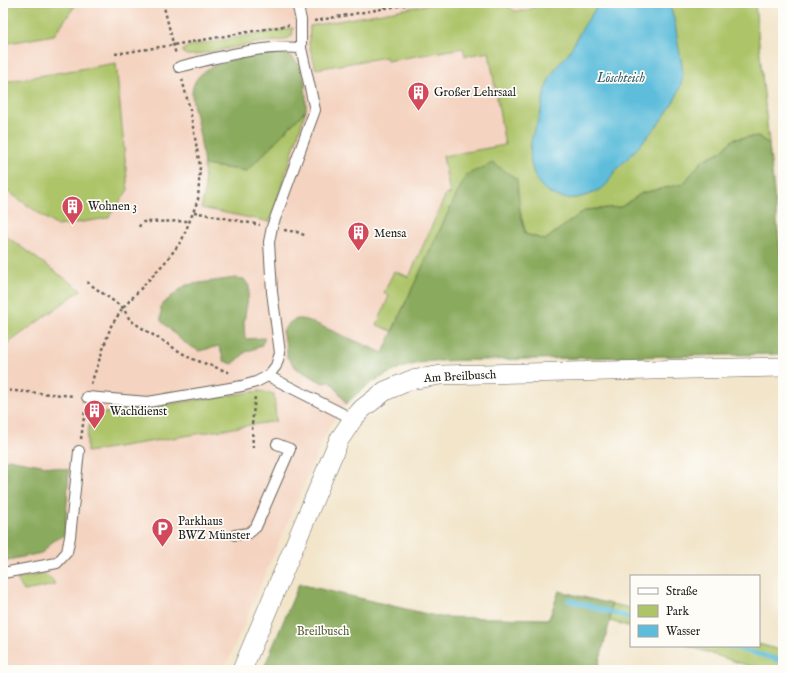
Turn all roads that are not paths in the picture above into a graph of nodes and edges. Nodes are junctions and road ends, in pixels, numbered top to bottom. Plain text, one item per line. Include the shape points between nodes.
1 (297, 3) edge
2 (301, 48) junction
3 (179, 67) road end
4 (783, 368) edge
5 (268, 376) junction
6 (87, 397) road end
7 (353, 418) junction
8 (278, 444) dead end
9 (79, 452) road end
10 (235, 535) dead end
11 (3, 573) edge
12 (242, 670) edge

1 - 2 lane via 301,23
2 - 3 lane via 250,51
2 - 5 lane via 315,110 272,228 272,292 280,353 276,366
4 - 7 street, Am Breilbusch via 441,375 411,380 385,391
5 - 6 lane via 242,386 148,402
5 - 7 lane
7 - 12 street, Am Breilbusch via 339,440
8 - 10 lane via 290,449 256,527 250,533
9 - 11 lane via 67,552 57,563

